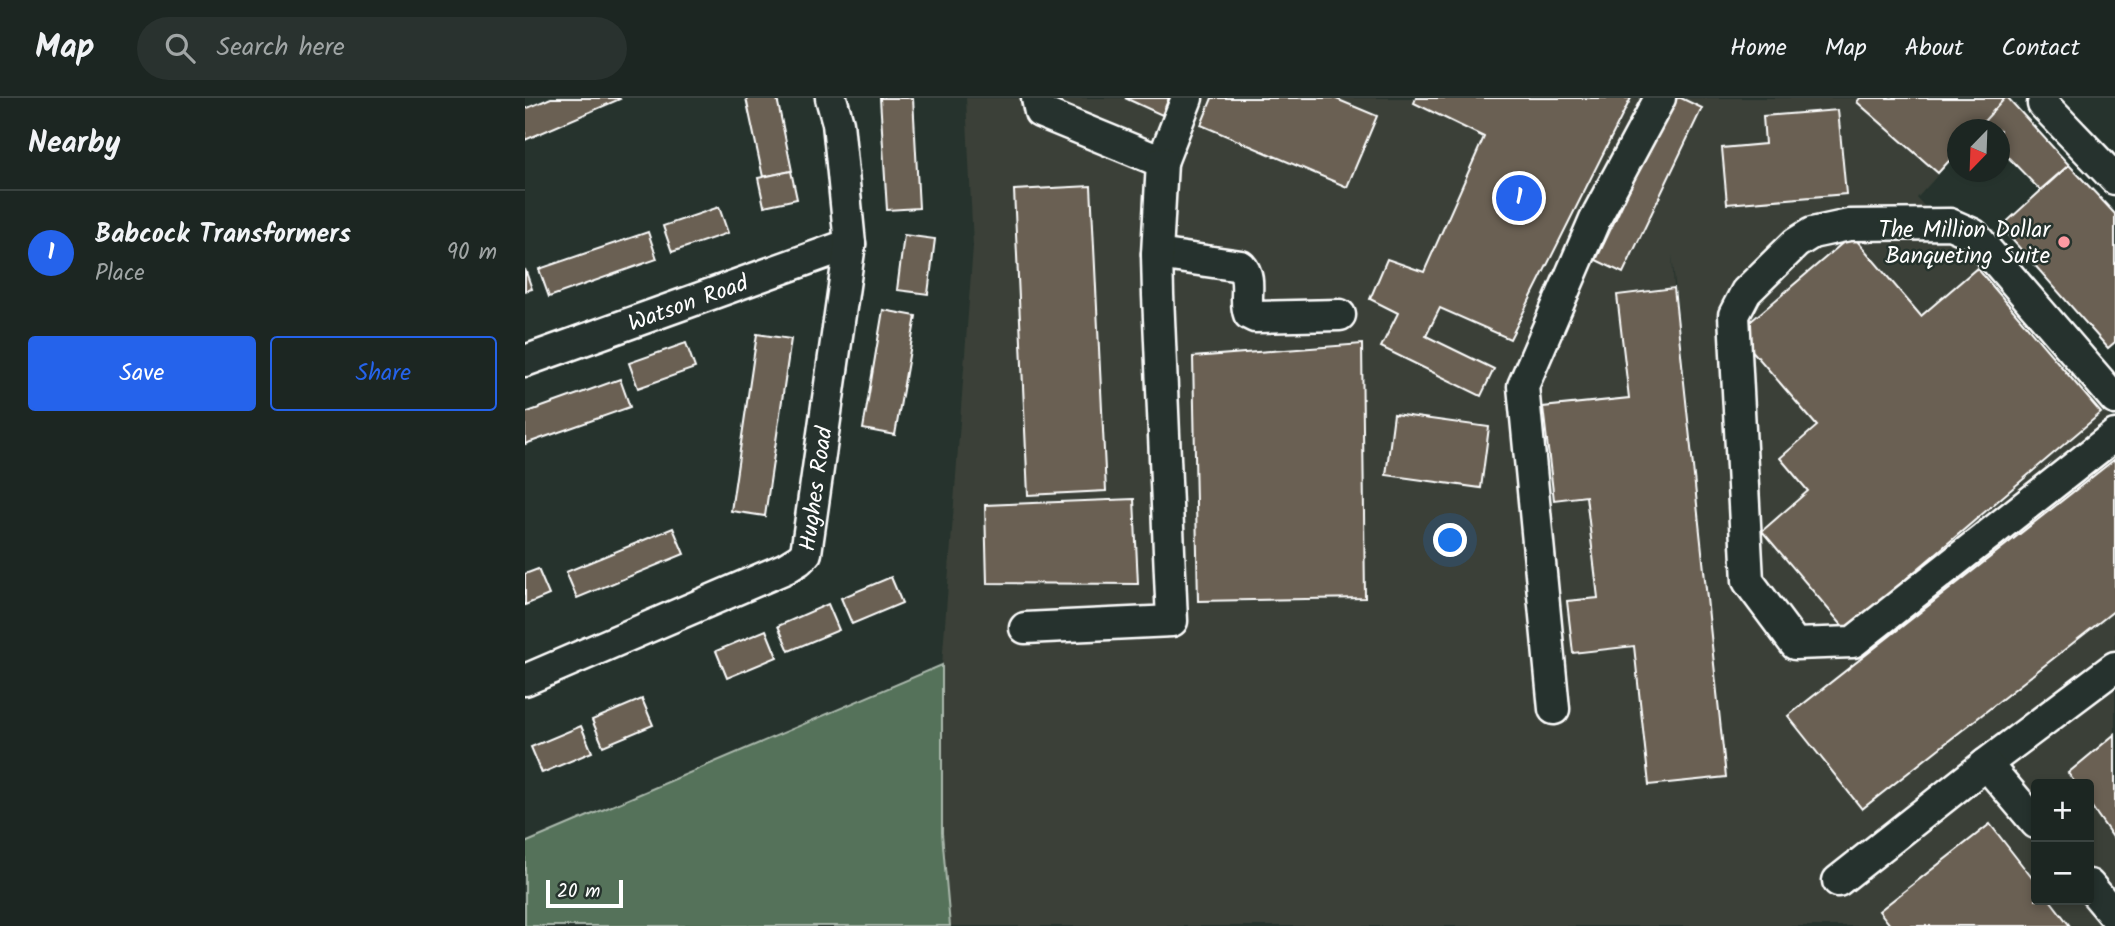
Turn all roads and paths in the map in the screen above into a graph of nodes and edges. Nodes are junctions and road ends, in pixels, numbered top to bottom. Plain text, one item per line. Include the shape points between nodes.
1 (831, 98) edge
2 (1037, 98) edge
3 (1187, 98) edge
4 (1660, 98) edge
5 (2043, 104) dead end
6 (1162, 162) junction
7 (2115, 179) edge
8 (851, 244) junction
9 (1157, 254) junction
10 (1340, 315) dead end
11 (525, 361) edge
12 (2115, 399) edge
13 (2115, 435) edge
14 (1025, 628) dead end
15 (2115, 667) edge
16 (525, 680) edge
17 (1554, 709) dead end
18 (1986, 764) junction
19 (2031, 817) edge
20 (1838, 881) dead end
21 (2094, 891) edge
22 (2115, 916) edge

1 - 8 street, Hughes Road via 838,123
2 - 6 street via 1040,112
3 - 6 street
4 - 17 street via 1595,219 1523,386
5 - 7 street
6 - 9 street
8 - 11 street, Watson Road
8 - 16 street, Hughes Road via 806,553 786,568
9 - 10 street via 1241,266 1247,276 1246,307 1255,317
9 - 14 street via 1172,621
12 - 13 street via 1973,234 1950,224 1849,225 1812,233 1746,292 1734,315 1748,581 1795,644 1853,642
15 - 18 street
18 - 19 street
18 - 20 street
21 - 22 street

